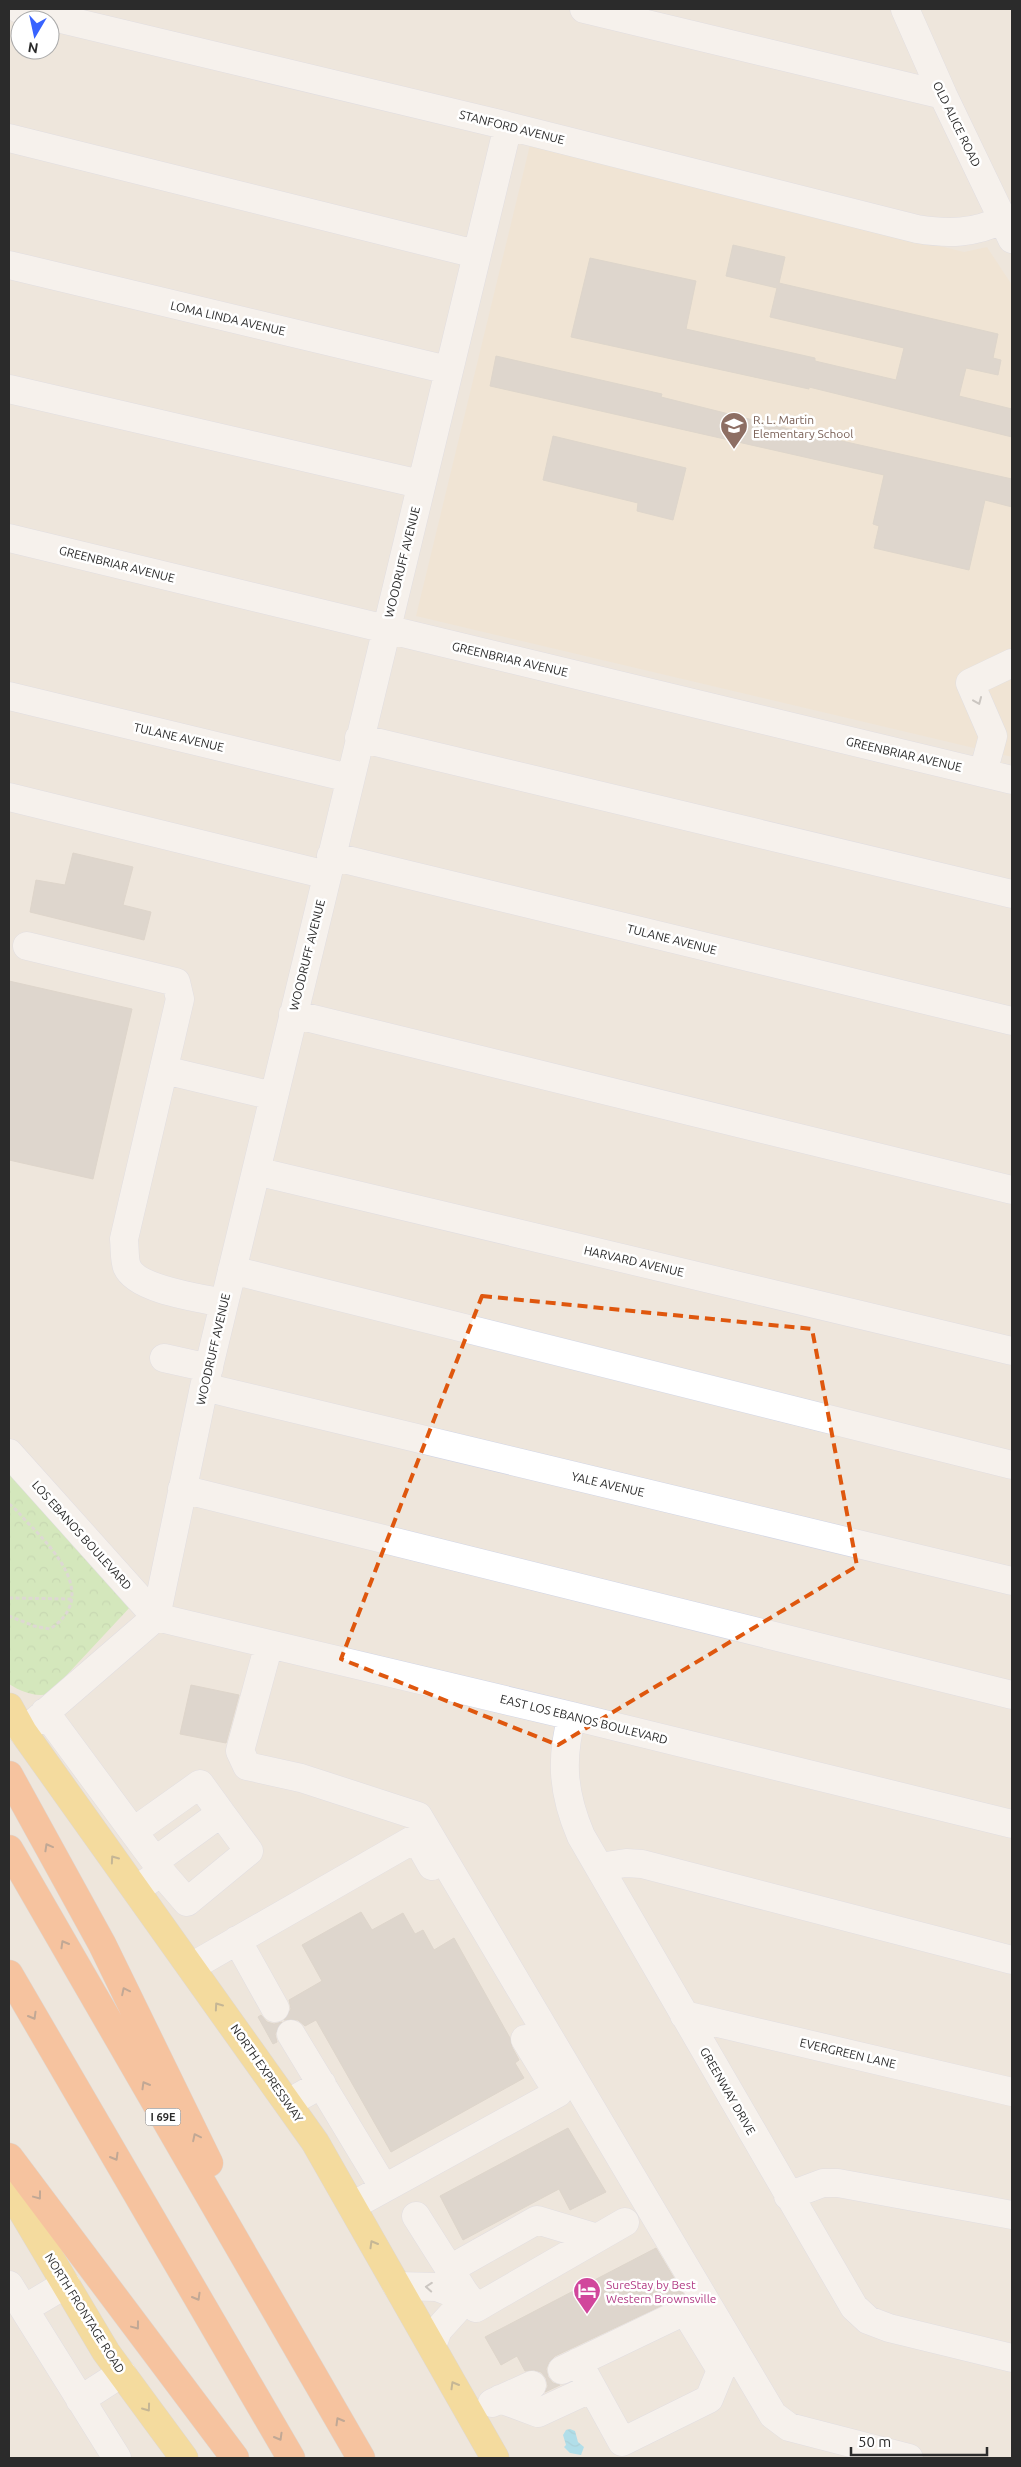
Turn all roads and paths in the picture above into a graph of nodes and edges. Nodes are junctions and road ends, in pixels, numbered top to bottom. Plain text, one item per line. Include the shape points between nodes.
1 (19, 9) edge
2 (584, 9) edge
3 (905, 9) edge
4 (943, 95) junction
5 (508, 126) junction
6 (9, 138) edge
7 (1007, 218) edge
8 (476, 254) junction
9 (9, 265) edge
10 (448, 370) junction
11 (9, 389) edge
12 (420, 484) junction
13 (9, 538) edge
14 (385, 629) junction
15 (1012, 663) edge
16 (9, 696) edge
17 (359, 738) junction
18 (983, 773) junction
19 (349, 778) junction
20 (1012, 780) edge
21 (9, 797) edge
22 (329, 865) junction
23 (1012, 894) edge
24 (27, 946) dead end
25 (293, 1014) junction
26 (1012, 1021) edge
27 (164, 1070) junction
28 (274, 1096) junction
29 (256, 1171) junction
30 (1012, 1190) edge
31 (232, 1270) junction
32 (224, 1303) junction
33 (1012, 1351) edge
34 (164, 1358) dead end
35 (206, 1378) junction
36 (9, 1452) edge
37 (1012, 1466) edge
38 (182, 1489) junction
39 (9, 1504) edge
40 (1012, 1581) edge
41 (9, 1598) edge
42 (72, 1599) junction
43 (9, 1616) edge
44 (156, 1617) junction
45 (270, 1644) junction
46 (1012, 1695) edge
47 (9, 1707) edge
48 (46, 1712) junction
49 (572, 1716) junction
50 (23, 1732) junction
51 (9, 1776) edge
52 (221, 1813) junction
53 (1012, 1824) edge
54 (134, 1831) junction
55 (9, 1849) edge
56 (158, 1867) junction
57 (599, 1868) junction
58 (136, 1890) junction
59 (237, 1940) junction
60 (1012, 1960) edge
61 (191, 1967) junction
62 (9, 1974) edge
63 (513, 2006) dead end
64 (275, 2008) dead end
65 (684, 2015) junction
66 (291, 2034) dead end
67 (525, 2038) dead end
68 (322, 2084) junction
69 (1012, 2092) edge
70 (288, 2103) junction
71 (9, 2157) edge
72 (384, 2188) junction
73 (9, 2189) edge
74 (788, 2196) junction
75 (352, 2206) junction
76 (1012, 2215) edge
77 (416, 2216) dead end
78 (624, 2222) dead end
79 (596, 2238) junction
80 (450, 2269) junction
81 (66, 2284) junction
82 (9, 2285) edge
83 (397, 2286) junction
84 (462, 2294) junction
85 (24, 2309) junction
86 (432, 2346) junction
87 (1012, 2358) edge
88 (122, 2373) junction
89 (318, 2384) junction
90 (532, 2385) dead end
91 (592, 2388) junction
92 (500, 2399) junction
93 (80, 2400) junction
94 (470, 2414) junction
95 (117, 2458) edge
96 (184, 2458) edge
97 (235, 2458) edge
98 (291, 2458) edge
99 (361, 2458) edge
100 (495, 2458) edge
101 (909, 2458) edge

1 - 5 street, STANFORD AVENUE
2 - 4 street
3 - 4 street, OLD ALICE ROAD
4 - 7 street, OLD ALICE ROAD
5 - 7 street, STANFORD AVENUE via 917,229 956,233 990,226
5 - 8 street, WOODRUFF AVENUE
6 - 8 street
8 - 10 street, WOODRUFF AVENUE
9 - 10 street, LOMA LINDA AVENUE
10 - 12 street, WOODRUFF AVENUE
11 - 12 street
12 - 14 street, WOODRUFF AVENUE
13 - 14 street, GREENBRIAR AVENUE
14 - 17 street, WOODRUFF AVENUE
14 - 18 street, GREENBRIAR AVENUE
15 -> 18 street via 970,683 993,736
16 - 19 street, TULANE AVENUE
17 - 19 street, WOODRUFF AVENUE
17 - 23 street
18 - 20 street, GREENBRIAR AVENUE
19 - 22 street, WOODRUFF AVENUE
21 - 22 street, TULANE AVENUE
22 - 25 street, WOODRUFF AVENUE
22 - 26 street, TULANE AVENUE
24 - 27 street via 176,982 180,998
25 - 28 street, WOODRUFF AVENUE
25 - 30 street
27 - 28 street
27 - 32 street via 124,1239 126,1265 132,1275 165,1290
28 - 29 street, WOODRUFF AVENUE
29 - 31 street, WOODRUFF AVENUE
29 - 33 street, HARVARD AVENUE
31 - 32 street, WOODRUFF AVENUE
31 - 37 street
32 - 35 street, WOODRUFF AVENUE
34 - 35 street, YALE AVENUE
35 - 38 street, WOODRUFF AVENUE
35 - 40 street, YALE AVENUE
36 - 44 street, LOS EBANOS BOULEVARD
38 - 44 street, WOODRUFF AVENUE
38 - 46 street
39 - 42 path via 43,1538 65,1567 73,1589
41 - 42 path
42 - 43 path via 60,1623 50,1629
44 - 45 street, EAST LOS EBANOS BOULEVARD
44 - 48 street
45 - 49 street, EAST LOS EBANOS BOULEVARD
45 - 101 street via 240,1751 247,1766 302,1778 418,1816 773,2415 790,2427
47 - 50 main road, NORTH EXPRESSWAY
48 - 50 street
48 - 54 street
49 - 53 street, EAST LOS EBANOS BOULEVARD
49 - 57 street, GREENWAY DRIVE via 564,1758 566,1794 581,1836
58 -> 50 main road, NORTH EXPRESSWAY
89 -> 51 highway via 102,1944
52 - 54 street via 200,1784
52 - 56 street
52 - 56 street via 249,1851 187,1902
54 - 56 street
89 -> 55 highway, I 69E
56 - 58 street
57 - 60 street via 642,1864
57 - 65 street, GREENWAY DRIVE
58 - 61 main road, NORTH EXPRESSWAY
59 - 61 street
59 - 63 street via 416,1838
59 - 64 street
70 -> 61 main road, NORTH EXPRESSWAY
62 -> 98 highway
65 - 69 street, EVERGREEN LANE
65 - 74 street, GREENWAY DRIVE
66 - 68 street
67 - 72 street via 558,2093
68 - 70 street
68 - 72 street
70 - 75 main road, NORTH EXPRESSWAY
71 -> 97 highway
72 - 75 street
73 - 81 main road, NORTH FRONTAGE ROAD
74 - 76 street via 823,2183 838,2183
74 - 87 street, GREENWAY DRIVE via 854,2307 868,2320 888,2328
83 -> 75 main road, NORTH EXPRESSWAY
77 - 80 street
78 - 79 street
79 - 80 street via 537,2220
79 - 84 street via 476,2308
80 - 84 street
81 - 85 street
81 - 88 main road, NORTH FRONTAGE ROAD
82 - 85 street
84 -> 83 street via 436,2287
83 - 86 main road, NORTH EXPRESSWAY
84 - 86 street via 457,2309 438,2330
85 - 93 street
94 -> 86 main road, NORTH EXPRESSWAY
88 - 93 street
88 -> 96 main road, NORTH FRONTAGE ROAD
99 -> 89 highway, I 69E
90 - 92 street
91 - 91 street via 622,2442 710,2399 721,2370 685,2311 570,2366
91 - 92 street via 538,2413
92 - 94 street
93 - 95 street
94 - 100 main road, NORTH EXPRESSWAY

